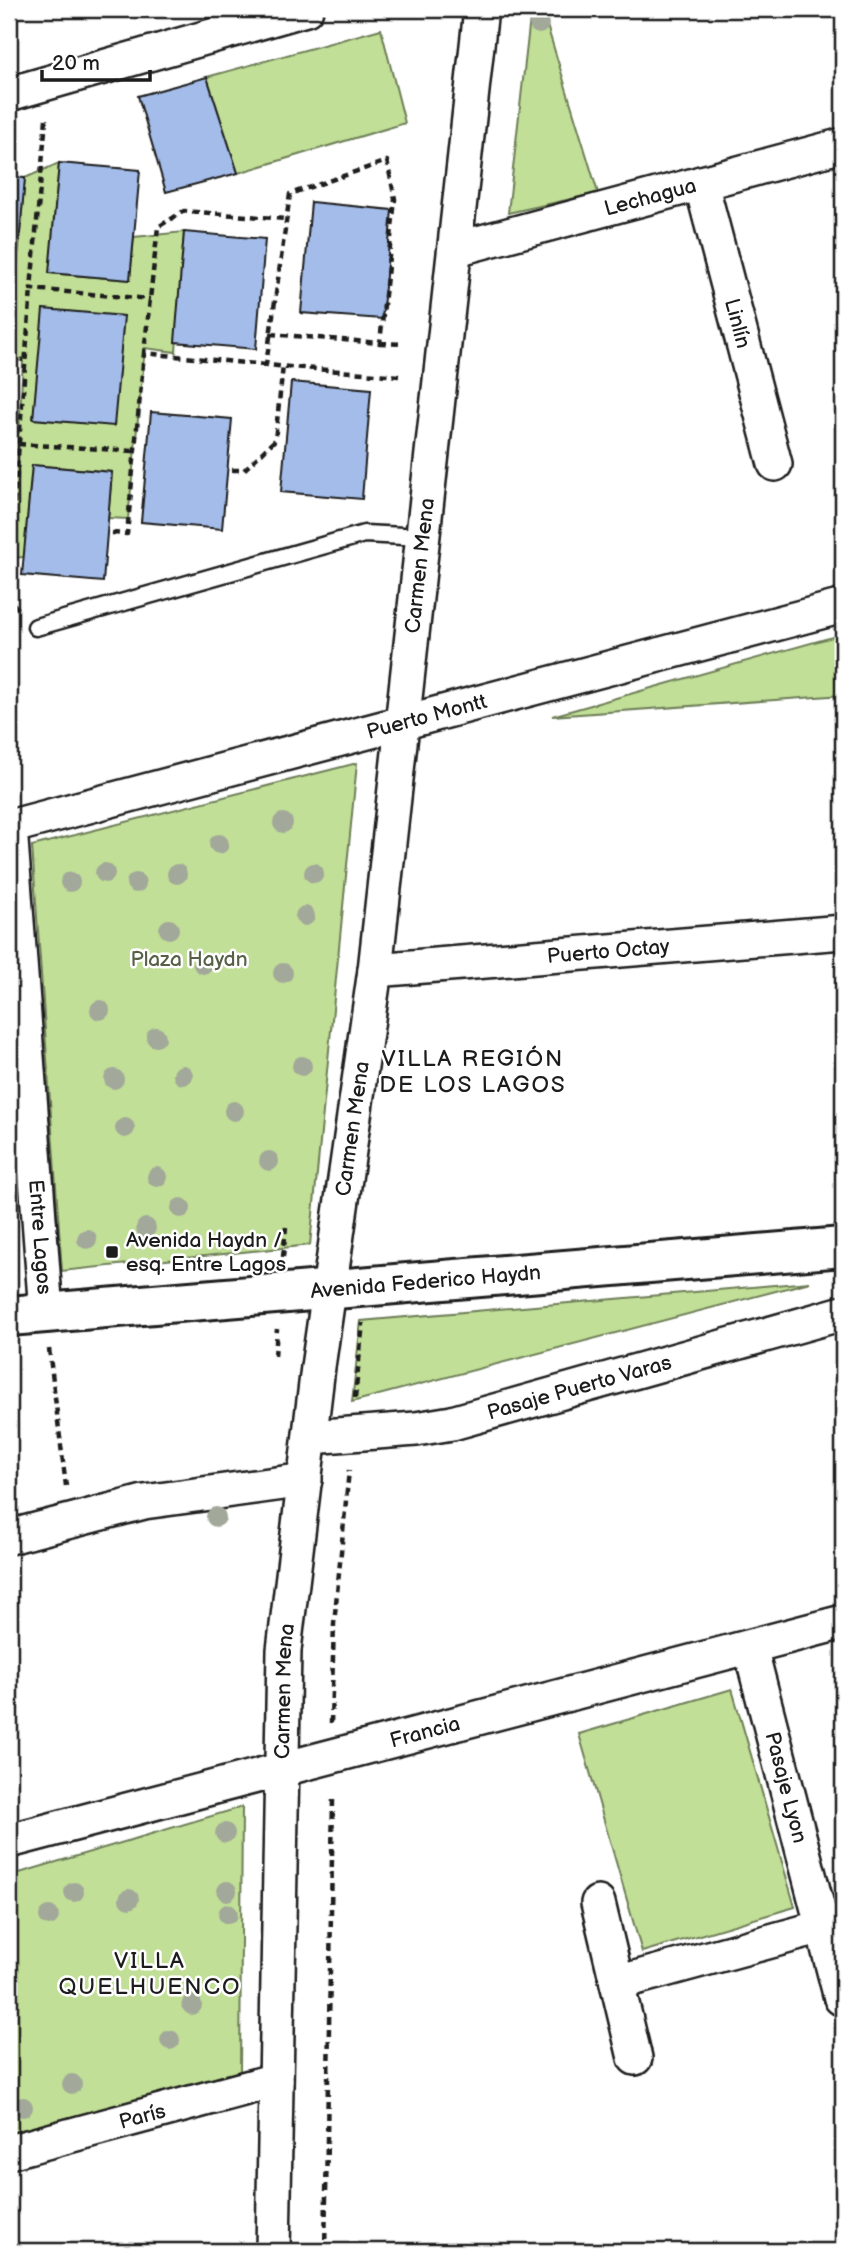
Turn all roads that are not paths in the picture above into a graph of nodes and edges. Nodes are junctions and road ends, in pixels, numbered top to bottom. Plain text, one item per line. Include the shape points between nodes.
1 (306, 9) edge
2 (481, 9) edge
3 (232, 19) edge
4 (9, 94) edge
5 (843, 145) edge
6 (701, 183) junction
7 (456, 249) junction
8 (775, 464) dead end
9 (423, 537) junction
10 (843, 606) edge
11 (36, 627) road end
12 (402, 722) junction
13 (9, 827) edge
14 (843, 932) edge
15 (374, 970) junction
16 (843, 1247) edge
17 (330, 1290) junction
18 (46, 1313) junction
19 (843, 1313) edge
20 (9, 1316) edge
21 (310, 1437) junction
22 (305, 1480) junction
23 (9, 1537) edge
24 (843, 1622) edge
25 (750, 1647) junction
26 (281, 1772) junction
27 (9, 1841) edge
28 (598, 1903) dead end
29 (822, 1927) junction
30 (617, 1983) junction
31 (841, 1997) dead end
32 (635, 2058) dead end
33 (276, 2080) junction
34 (9, 2151) edge
35 (273, 2251) edge

1 - 3 street
2 - 7 street, Carmen Mena
3 - 4 street
5 - 6 street, Lechagua
6 - 7 street, Lechagua
6 - 8 street, Linlín
7 - 9 street, Carmen Mena
9 - 11 lane via 365,534
9 - 12 street, Carmen Mena
10 - 12 street, Puerto Montt
12 - 13 street, Puerto Montt
12 - 15 street, Carmen Mena
13 - 18 street, Entre Lagos
14 - 15 street, Puerto Octay
15 - 17 street, Carmen Mena
16 - 17 street, Avenida Federico Haydn
17 - 18 street, Avenida Federico Haydn
17 - 21 street, Carmen Mena
18 - 20 street, Avenida Federico Haydn
19 - 21 street, Pasaje Puerto Varas via 452,1423
21 - 22 street, Carmen Mena
22 - 23 street via 144,1502
22 - 26 street, Carmen Mena via 284,1650
24 - 25 street, Francia
25 - 26 street, Francia
25 - 29 street, Pasaje Lyon
26 - 27 street, Francia
26 - 33 street, Carmen Mena
28 - 30 street
29 - 30 street
29 - 31 street, Pasaje Lyon
30 - 32 street
33 - 34 street, París
33 - 35 street, Carmen Mena

